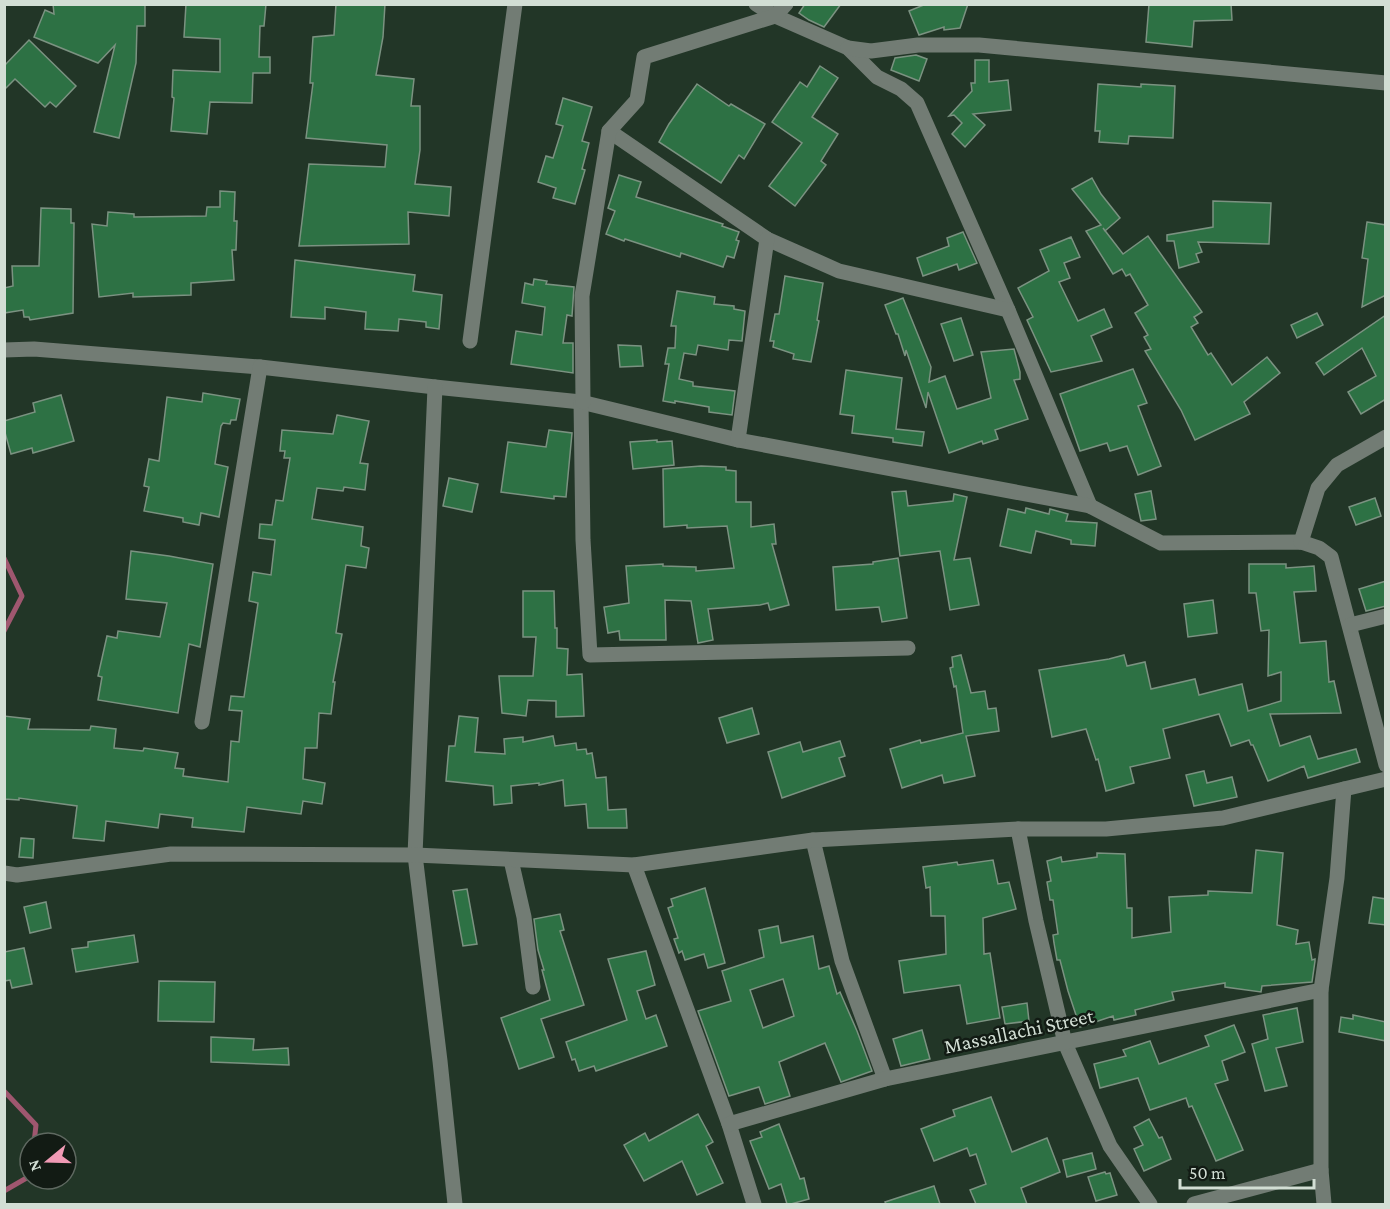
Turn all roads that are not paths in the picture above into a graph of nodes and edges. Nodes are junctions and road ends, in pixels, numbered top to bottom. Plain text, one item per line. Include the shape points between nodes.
1 (515, 4) edge
2 (756, 4) edge
3 (786, 4) edge
4 (775, 16) junction
5 (848, 48) junction
6 (1386, 83) edge
7 (609, 131) junction
8 (767, 239) junction
9 (1008, 310) junction
10 (470, 340) dead end
11 (4, 351) edge
12 (260, 367) junction
13 (435, 387) junction
14 (582, 402) junction
15 (1386, 437) edge
16 (738, 440) junction
17 (1090, 506) junction
18 (1301, 542) junction
19 (1386, 616) edge
20 (1350, 626) junction
21 (908, 648) dead end
22 (202, 722) dead end
23 (1386, 765) edge
24 (1386, 779) edge
25 (1344, 789) junction
26 (1018, 830) junction
27 (813, 840) junction
28 (415, 855) junction
29 (511, 860) junction
30 (634, 865) junction
31 (4, 873) edge
32 (533, 987) dead end
33 (1321, 990) junction
34 (1065, 1043) junction
35 (885, 1079) junction
36 (729, 1124) junction
37 (1321, 1170) junction
38 (455, 1204) edge
39 (754, 1204) edge
40 (1150, 1204) edge
41 (1194, 1204) edge
42 (1324, 1204) edge

1 - 10 street
2 - 4 street
3 - 4 street
4 - 5 street
4 - 7 street via 644,57 637,100
5 - 6 street via 871,51 918,45 979,45
5 - 9 street via 877,77 901,89 917,103
7 - 8 street
7 - 14 street via 582,296
8 - 9 street via 839,271
8 - 16 street
9 - 17 street
11 - 12 street via 34,349
12 - 13 street
12 - 22 street
13 - 14 street
13 - 28 street
14 - 16 street
14 - 21 street via 583,540 590,655
15 - 18 street via 1338,465 1318,488
16 - 17 street
17 - 18 street via 1161,543
18 - 20 street via 1331,557
19 - 20 street
20 - 23 street
24 - 25 street
25 - 26 street via 1223,818 1106,829
25 - 33 street via 1337,878
26 - 27 street
26 - 34 street
27 - 30 street
27 - 35 street via 842,961
28 - 29 street
28 - 31 street via 171,854 17,875
28 - 38 street
29 - 30 street
29 - 32 street via 524,917
30 - 36 street
33 - 34 street, Massallachi Street
33 - 37 street
34 - 35 street, Massallachi Street
34 - 40 street via 1110,1146
35 - 36 street, Massallachi Street
36 - 39 street
37 - 41 street
37 - 42 street

